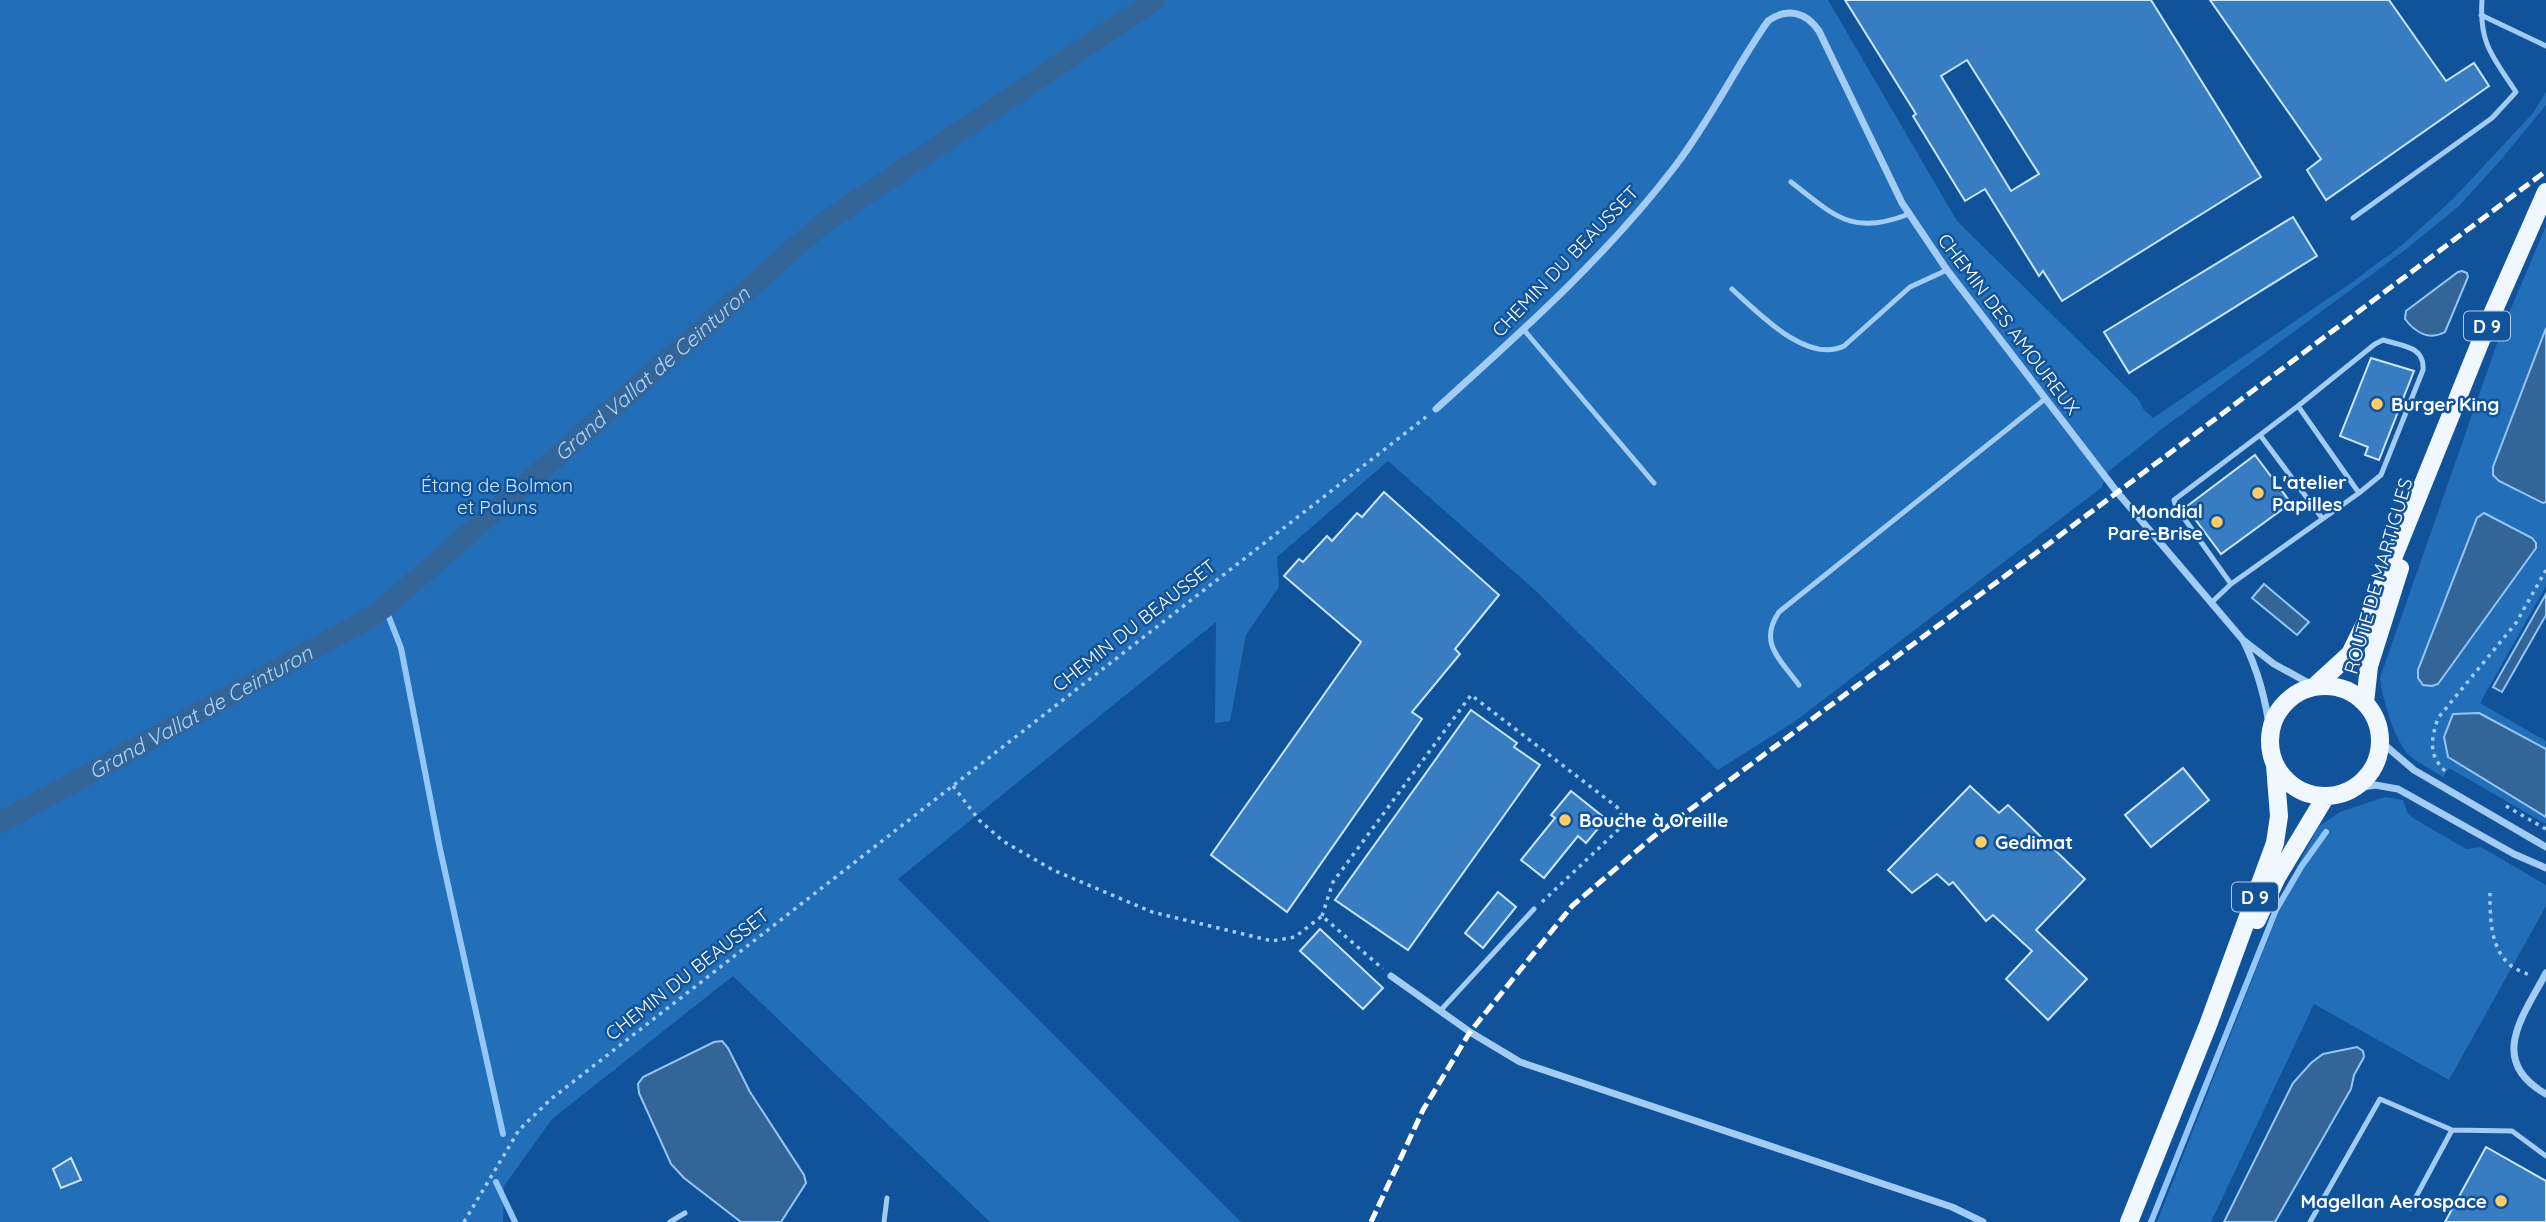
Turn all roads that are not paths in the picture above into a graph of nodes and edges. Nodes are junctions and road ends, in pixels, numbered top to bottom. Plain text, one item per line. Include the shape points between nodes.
1 (2482, 0) edge
2 (1784, 13) joint
3 (2481, 15) junction
4 (2546, 46) edge
5 (1791, 182) dead end
6 (2546, 192) edge
7 (1909, 214) junction
8 (2353, 218) dead end
9 (1947, 270) junction
10 (1732, 289) dead end
11 (1524, 330) junction
12 (2045, 399) junction
13 (2298, 406) junction
14 (1436, 409) road end
15 (2260, 435) junction
16 (2434, 462) junction
17 (1654, 484) dead end
18 (2359, 494) junction
19 (2322, 518) junction
20 (2231, 584) junction
21 (2213, 602) junction
22 (2243, 640) junction
23 (1799, 685) dead end
24 (2315, 686) junction
25 (2365, 703) junction
26 (2270, 733) junction
27 (2380, 741) junction
28 (2276, 765) junction
29 (2351, 789) junction
30 (2326, 796) junction
31 (2546, 848) edge
32 (2546, 868) edge
33 (1534, 909) road end
34 (2546, 973) edge
35 (1391, 976) road end
36 (1440, 1011) junction
37 (2208, 1025) junction
38 (2546, 1094) edge
39 (2452, 1130) junction
40 (2546, 1156) edge
41 (887, 1198) dead end
42 (2410, 1208) dead end
43 (685, 1213) dead end
44 (670, 1222) edge
45 (884, 1222) edge
46 (1983, 1222) edge
47 (2129, 1222) edge
48 (2309, 1222) edge

1 - 3 lane
2 - 7 street, CHEMIN DES AMOUREUX via 1803,15 1819,31
2 - 11 street, CHEMIN DU BEAUSSET via 1768,21 1666,177
3 - 4 lane
3 - 8 lane via 2488,50 2516,92 2492,118
5 - 7 lane via 1844,220 1870,224
6 - 16 main road, ROUTE DE MARTIGUES / D 9
7 - 9 street, CHEMIN DES AMOUREUX
9 - 10 lane via 1910,287 1833,352 1810,348 1768,322
9 - 12 street, CHEMIN DES AMOUREUX
11 - 14 street, CHEMIN DU BEAUSSET
11 - 17 lane
12 - 21 street, CHEMIN DES AMOUREUX via 2117,492
12 - 23 lane via 1779,612 1771,624 1772,648
13 - 15 lane
13 - 18 lane
13 - 18 lane via 2375,344 2384,340 2419,352 2423,370 2384,468
15 - 19 lane
15 - 20 lane via 2174,499
16 - 24 main road, ROUTE DE MARTIGUES / D 9 via 2350,654
16 - 25 main road, ROUTE DE MARTIGUES / D 9 via 2369,666
18 - 19 lane
19 - 20 lane
20 - 21 lane
21 - 22 street, CHEMIN DES AMOUREUX
22 - 24 street, CHEMIN DES AMOUREUX via 2274,664
22 - 26 street, CHEMIN DES AMOUREUX via 2259,676
24 - 25 main road via 2351,692
24 - 26 main road via 2285,702
25 - 27 main road
26 - 28 main road
27 - 29 main road via 2372,769
27 - 31 street via 2414,770
28 - 30 main road via 2296,788
28 - 37 main road, D 9 via 2279,816 2274,843
29 - 30 main road
29 - 32 street via 2375,785 2398,789
30 - 37 main road, D 9 via 2277,877
33 - 36 lane
34 - 38 street via 2516,1029 2513,1045 2524,1078
35 - 36 street
36 - 46 street via 1520,1062 1952,1207
37 - 47 main road, D 9
39 - 40 lane via 2512,1131
39 - 42 lane
39 - 48 lane via 2380,1099
41 - 45 lane
43 - 44 lane

